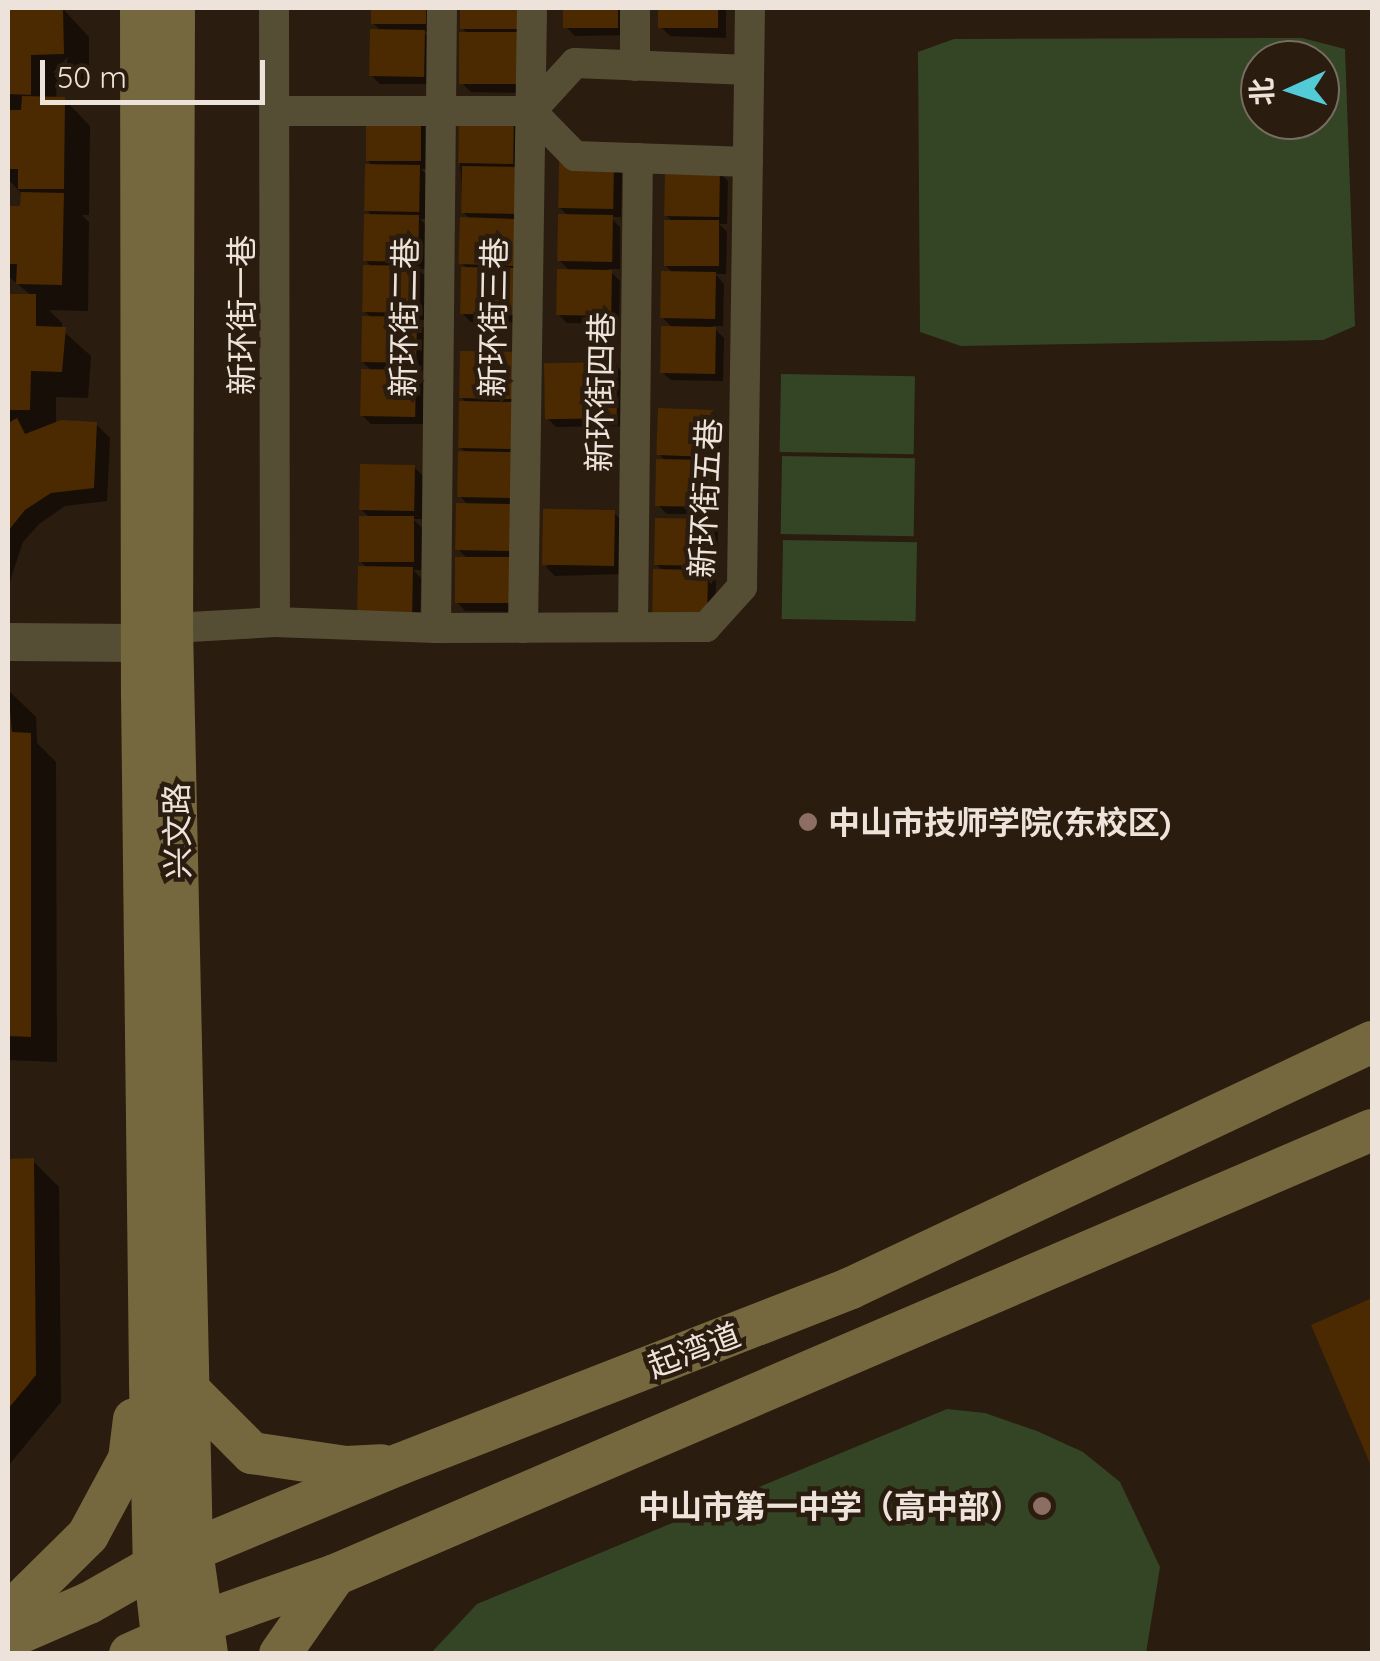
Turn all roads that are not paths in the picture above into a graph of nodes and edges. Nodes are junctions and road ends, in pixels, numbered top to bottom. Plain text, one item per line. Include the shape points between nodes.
1 (142, 8) edge
2 (174, 8) edge
3 (274, 8) edge
4 (442, 8) edge
5 (532, 8) edge
6 (636, 8) edge
7 (750, 8) edge
8 (635, 66) junction
9 (749, 70) junction
10 (531, 110) junction
11 (441, 111) junction
12 (276, 112) junction
13 (638, 158) junction
14 (748, 162) junction
15 (275, 622) junction
16 (8, 623) edge
17 (633, 627) junction
18 (436, 628) junction
19 (523, 628) junction
20 (157, 635) junction
21 (8, 642) edge
22 (1372, 1042) edge
23 (1372, 1130) edge
24 (169, 1386) junction
25 (400, 1464) junction
26 (173, 1559) junction
27 (334, 1576) junction
28 (8, 1614) edge
29 (8, 1638) edge
30 (204, 1638) edge
31 (152, 1649) edge
32 (280, 1654) edge

1 - 20 main road, 兴文路
2 - 20 main road, 兴文路
3 - 12 street, 新环街一巷
4 - 11 street, 新环街二巷
5 - 10 street, 新环街三巷
6 - 8 street
7 - 9 street, 新环街五巷
8 - 9 street
8 - 10 street via 575,63
9 - 14 street, 新环街五巷
10 - 11 street
10 - 13 street via 575,156
10 - 19 street, 新环街三巷
11 - 12 street
11 - 18 street, 新环街二巷
12 - 15 street, 新环街一巷
13 - 14 street
13 - 17 street, 新环街四巷
14 - 17 street, 新环街五巷 via 742,588 706,627
15 - 18 street, 新环街五巷
15 - 20 street, 新环街五巷
16 - 20 street
17 - 19 street, 新环街五巷
18 - 19 street, 新环街五巷
20 - 21 street
20 - 24 main road, 兴文路
22 - 25 main road, 起湾道 via 851,1288
23 - 27 main road, 起湾道
24 - 25 main road via 252,1452 346,1467
24 - 26 main road, 兴文路
24 - 28 main road via 132,1422 129,1460 88,1536
25 - 26 main road, 起湾道
26 - 29 main road, 起湾道
26 - 30 main road, 兴文路
26 - 31 main road, 兴文路
27 - 30 main road, 起湾道
27 - 32 main road
30 - 31 main road, 起湾道

